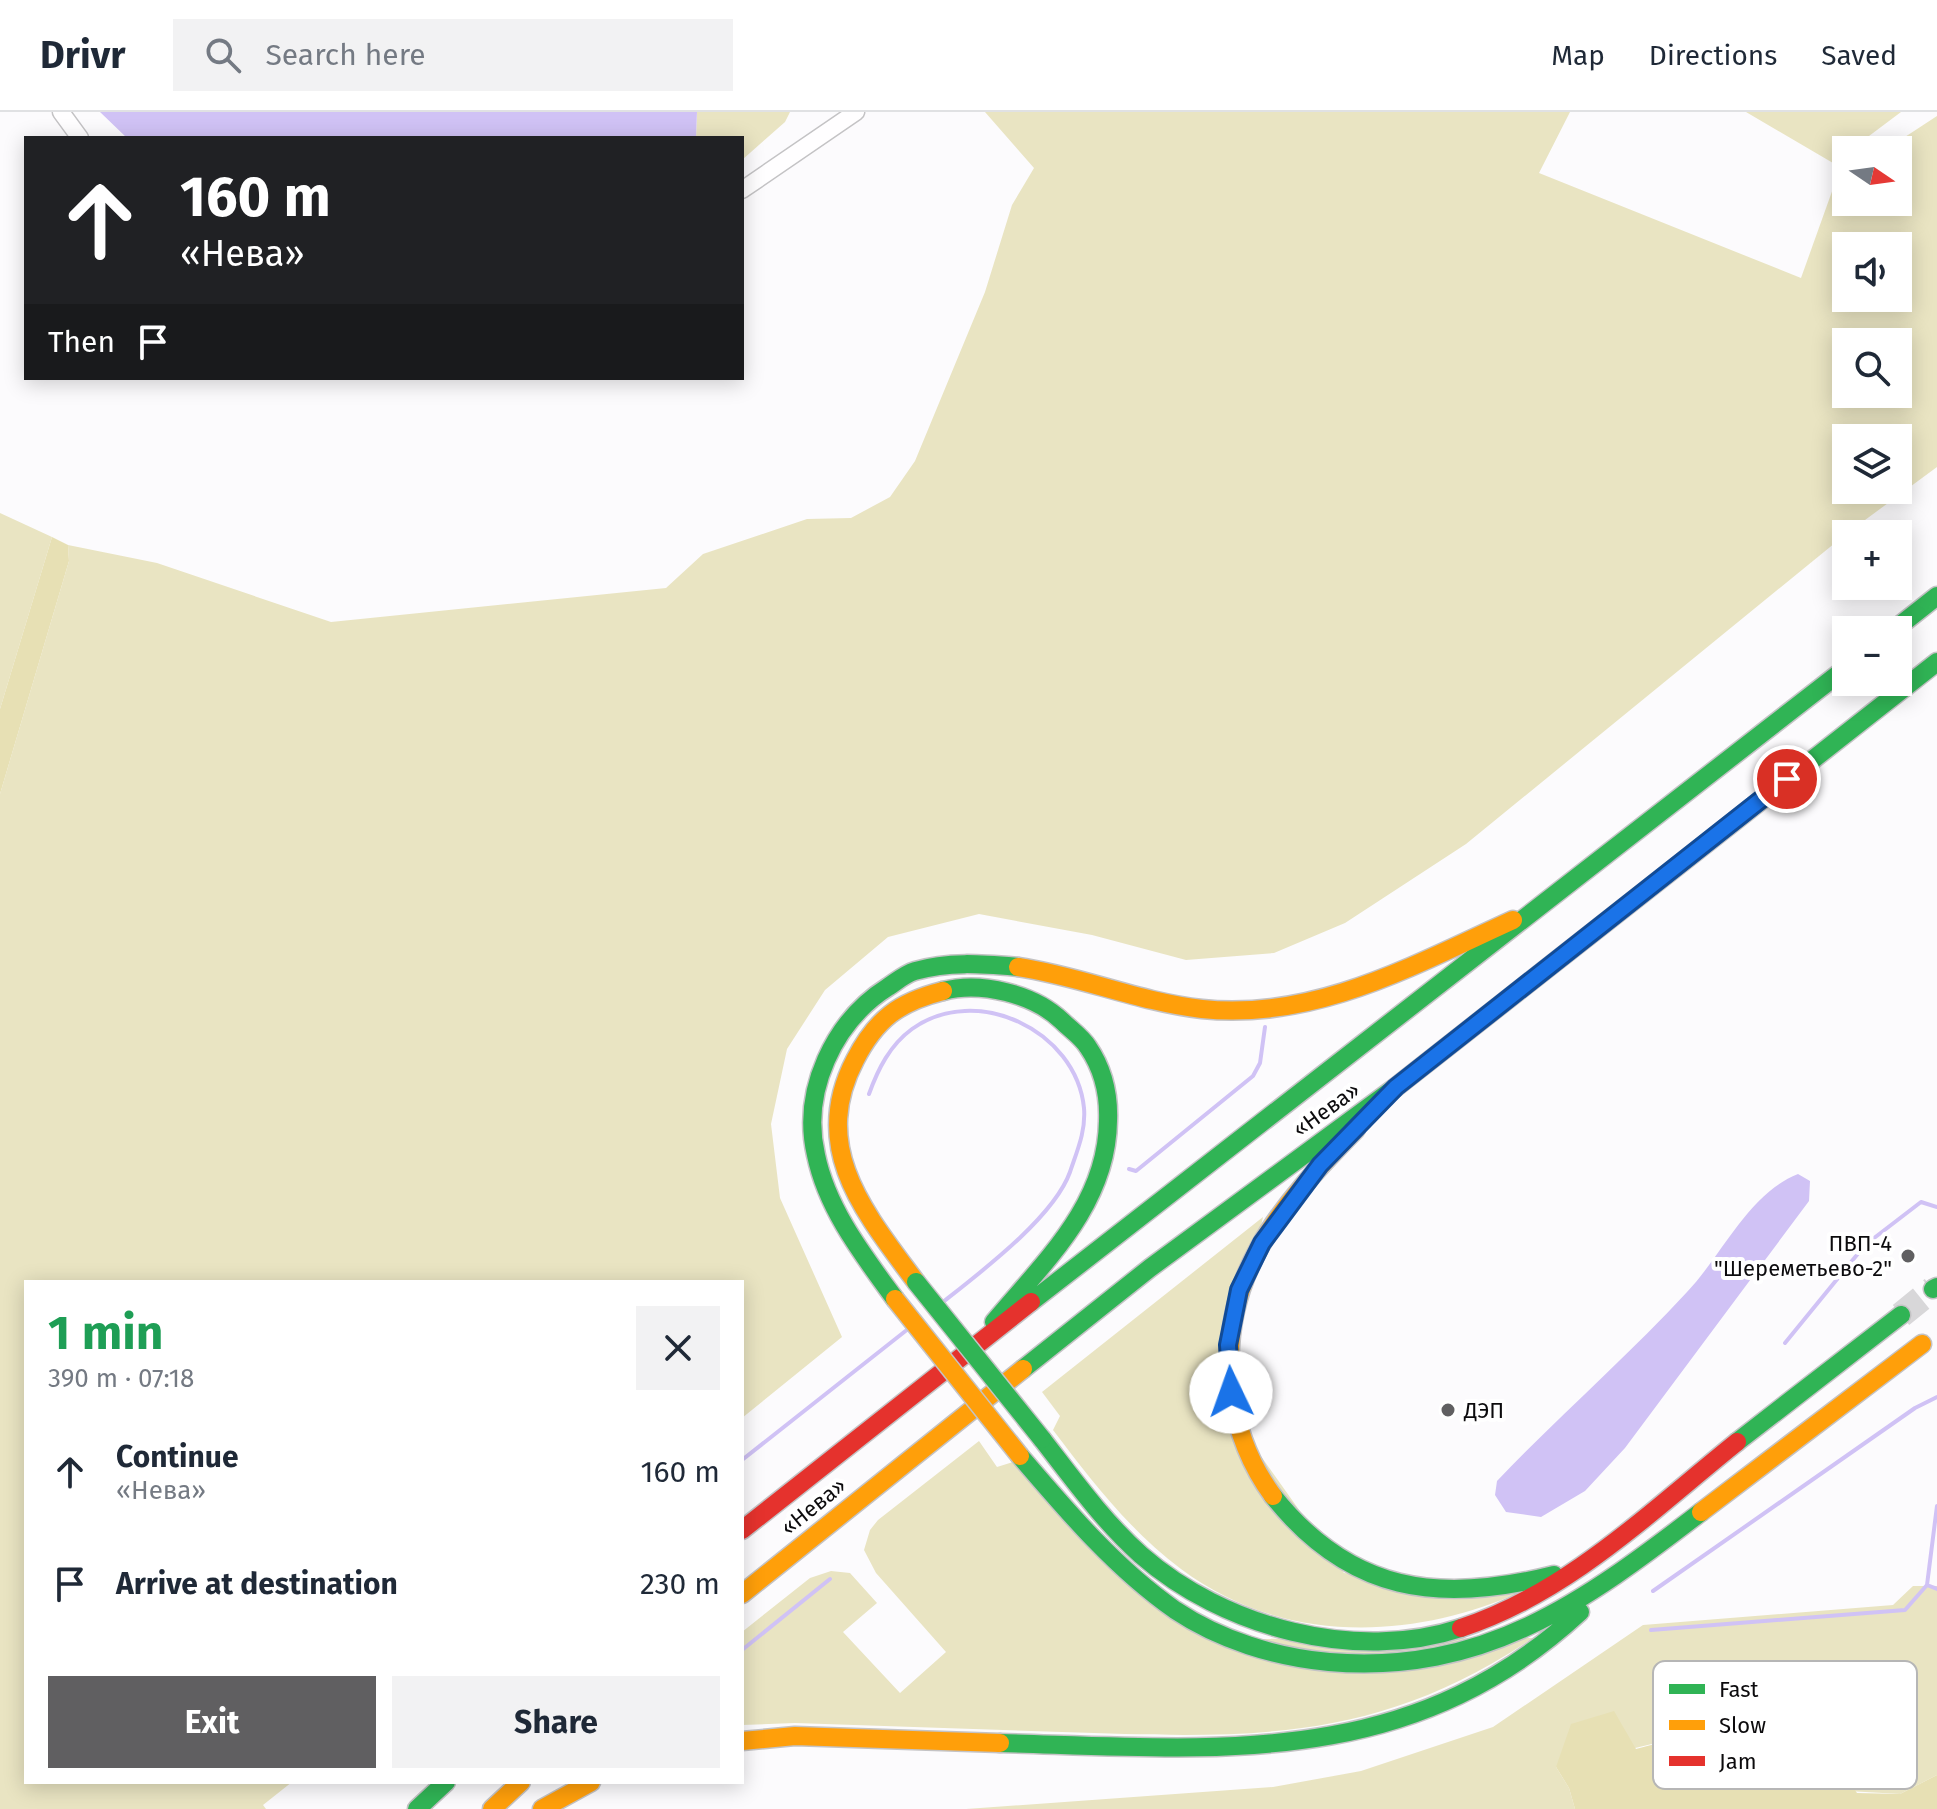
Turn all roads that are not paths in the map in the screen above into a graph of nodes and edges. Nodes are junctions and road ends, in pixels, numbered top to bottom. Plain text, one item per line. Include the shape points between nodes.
1 (61, 112) edge
2 (856, 112) edge
3 (79, 136) edge
4 (744, 189) edge
5 (1937, 596) edge
6 (1912, 616) edge
7 (1937, 662) edge
8 (1832, 679) edge
9 (1545, 905) junction
10 (1396, 1087) junction
11 (1901, 1315) tunnel mouth
12 (977, 1343) junction
13 (1922, 1344) dead end
14 (744, 1528) edge
15 (1584, 1565) junction
16 (1608, 1583) junction
17 (744, 1592) edge
18 (744, 1741) edge
19 (444, 1784) edge
20 (519, 1784) edge
21 (587, 1784) edge
22 (417, 1809) edge
23 (492, 1809) edge
24 (542, 1809) edge

1 - 3 street
2 - 4 street
5 - 6 main road
7 - 10 main road, «Нева»
8 - 9 main road, «Нева»
9 - 12 main road, «Нева»
9 - 16 main road, bridge via 1363,987 1294,1007 1254,1011 1192,1008 995,961 943,963 896,980 856,1010 823,1064 811,1122 823,1185 837,1217 895,1299 1020,1456 1115,1562 1211,1630 1280,1655 1385,1666 1457,1656 1526,1631
10 - 15 main road via 1320,1165 1262,1243 1239,1290 1228,1345 1231,1392 1254,1466 1283,1512 1308,1539 1347,1566 1383,1581 1465,1593
10 - 17 main road, «Нева» via 1150,1268
11 - 15 main road
12 - 14 main road, «Нева»
12 - 15 main road, bridge via 1088,1201 1108,1153 1109,1100 1093,1053 1062,1016 1019,993 974,985 925,994 879,1022 848,1068 837,1122 846,1174 878,1232 916,1282 1130,1544 1222,1608 1286,1630 1340,1640 1388,1639 1487,1620 1543,1593
13 - 16 main road
16 - 18 main road via 1563,1630 1472,1689 1404,1716 1315,1739 1189,1749 795,1736
19 - 22 main road
20 - 23 main road
21 - 24 main road

